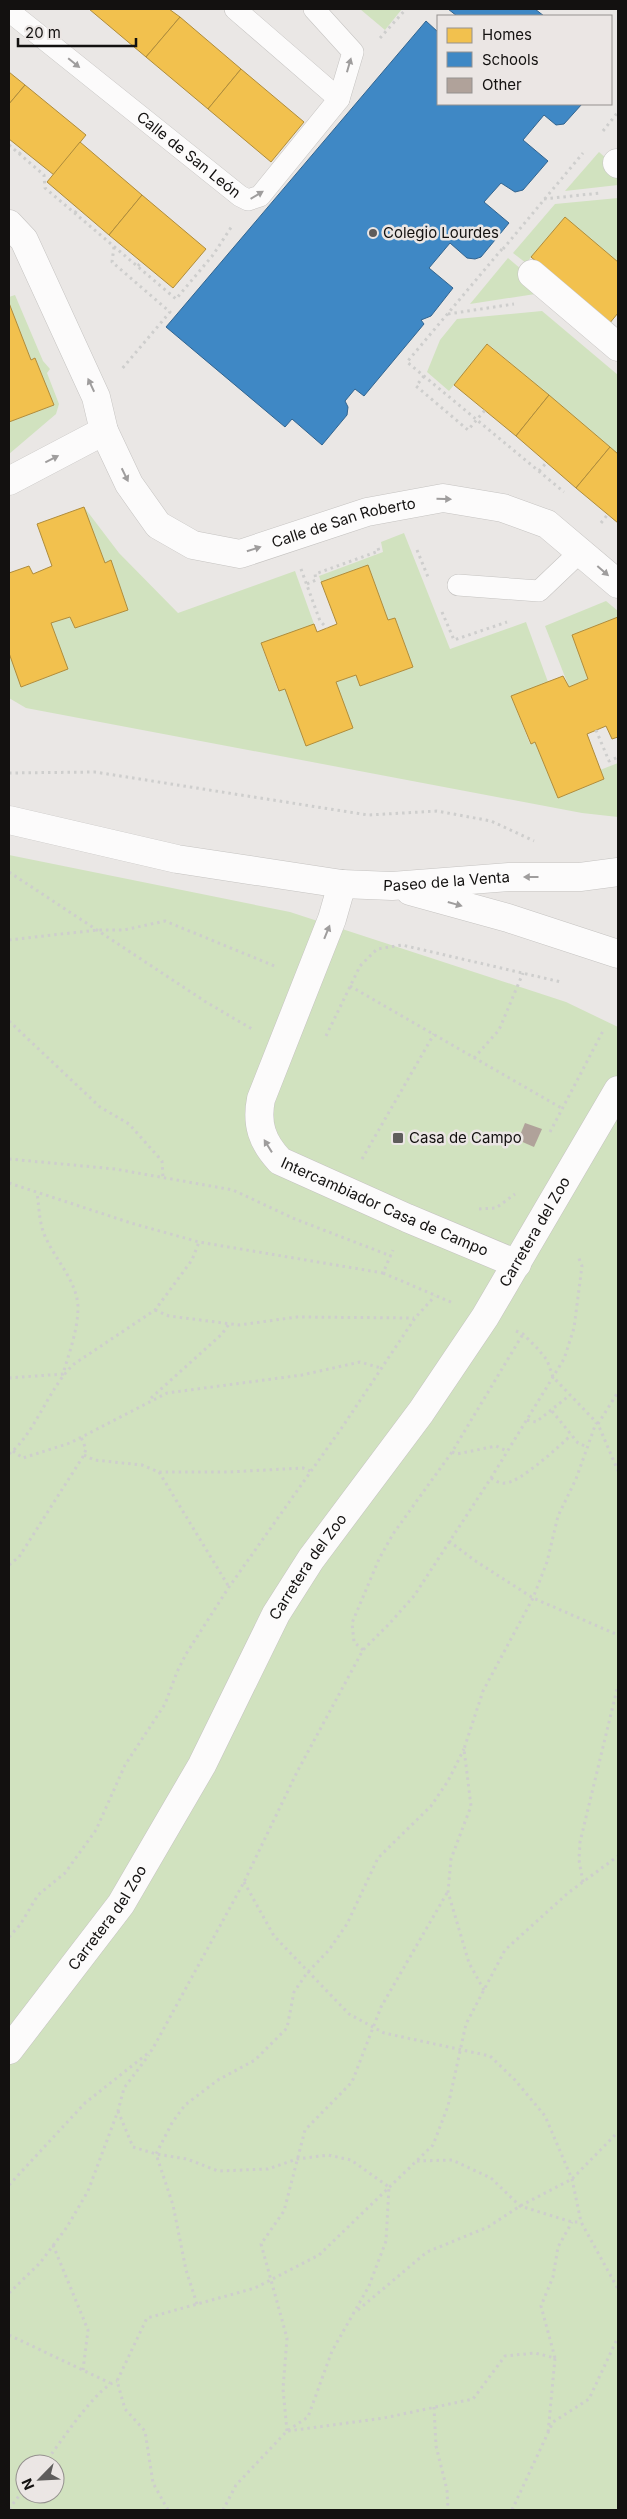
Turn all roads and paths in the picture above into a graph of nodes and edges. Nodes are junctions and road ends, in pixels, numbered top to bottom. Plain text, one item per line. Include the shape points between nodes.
1 (234, 9) edge
2 (314, 9) edge
3 (406, 9) edge
4 (9, 11) edge
5 (376, 43) dead end
6 (339, 99) junction
7 (9, 145) edge
8 (23, 150) dead end
9 (587, 150) dead end
10 (20, 154) junction
11 (609, 192) dead end
12 (248, 200) junction
13 (544, 200) junction
14 (78, 208) dead end
15 (75, 213) junction
16 (9, 224) edge
17 (114, 246) junction
18 (502, 249) junction
19 (507, 253) dead end
20 (141, 262) dead end
21 (138, 266) junction
22 (532, 274) dead end
23 (559, 297) junction
24 (447, 314) junction
25 (618, 347) edge
26 (119, 372) dead end
27 (424, 376) junction
28 (485, 410) dead end
29 (476, 420) junction
30 (104, 431) junction
31 (547, 462) dead end
32 (539, 471) junction
33 (9, 481) edge
34 (567, 494) dead end
35 (608, 514) dead end
36 (594, 517) dead end
37 (601, 523) junction
38 (607, 527) dead end
39 (374, 539) dead end
40 (581, 552) junction
41 (302, 570) dead end
42 (307, 584) junction
43 (618, 584) edge
44 (458, 585) dead end
45 (327, 628) dead end
46 (596, 730) dead end
47 (618, 757) edge
48 (9, 773) edge
49 (9, 820) edge
50 (541, 844) dead end
51 (9, 872) edge
52 (618, 872) edge
53 (342, 884) junction
54 (392, 886) junction
55 (97, 930) junction
56 (9, 940) edge
57 (618, 954) edge
58 (523, 973) junction
59 (561, 982) dead end
60 (305, 985) junction
61 (350, 986) junction
62 (9, 1020) edge
63 (602, 1031) dead end
64 (434, 1034) junction
65 (325, 1037) dead end
66 (282, 1042) junction
67 (474, 1058) junction
68 (618, 1090) edge
69 (563, 1109) junction
70 (550, 1134) dead end
71 (353, 1158) dead end
72 (9, 1159) edge
73 (163, 1178) junction
74 (9, 1183) edge
75 (520, 1191) dead end
76 (37, 1193) junction
77 (473, 1209) dead end
78 (199, 1242) junction
79 (394, 1247) dead end
80 (391, 1256) junction
81 (578, 1256) dead end
82 (517, 1264) junction
83 (383, 1273) junction
84 (435, 1296) junction
85 (459, 1305) dead end
86 (155, 1310) junction
87 (415, 1318) junction
88 (229, 1324) junction
89 (510, 1329) dead end
90 (523, 1334) junction
91 (381, 1368) junction
92 (63, 1374) junction
93 (553, 1377) junction
94 (9, 1378) edge
95 (618, 1392) edge
96 (570, 1395) junction
97 (149, 1401) junction
98 (552, 1410) junction
99 (527, 1420) junction
100 (597, 1424) junction
101 (571, 1435) junction
102 (81, 1437) junction
103 (587, 1447) junction
104 (13, 1451) junction
105 (507, 1451) junction
106 (452, 1452) junction
107 (9, 1454) edge
108 (84, 1455) junction
109 (310, 1471) junction
110 (618, 1471) edge
111 (159, 1472) junction
112 (491, 1478) junction
113 (449, 1541) junction
114 (9, 1565) edge
115 (229, 1587) junction
116 (533, 1598) junction
117 (618, 1635) edge
118 (363, 1650) junction
119 (618, 1685) edge
120 (464, 1750) junction
121 (618, 1856) edge
122 (244, 1882) junction
123 (583, 1882) junction
124 (448, 1892) junction
125 (9, 1937) edge
126 (307, 1973) junction
127 (484, 1990) junction
128 (372, 2026) junction
129 (461, 2049) junction
130 (9, 2050) edge
131 (152, 2050) junction
132 (118, 2111) junction
133 (618, 2132) edge
134 (156, 2154) junction
135 (297, 2159) junction
136 (417, 2161) junction
137 (572, 2179) junction
138 (9, 2185) edge
139 (389, 2187) junction
140 (520, 2206) junction
141 (572, 2222) junction
142 (581, 2222) junction
143 (54, 2245) junction
144 (270, 2281) junction
145 (618, 2289) edge
146 (9, 2293) edge
147 (197, 2304) junction
148 (354, 2313) junction
149 (9, 2335) edge
150 (618, 2337) edge
151 (555, 2358) junction
152 (83, 2370) junction
153 (117, 2381) junction
154 (110, 2383) junction
155 (434, 2407) junction
156 (287, 2431) junction
157 (548, 2432) junction
158 (52, 2454) edge
159 (168, 2510) edge
160 (223, 2510) edge
161 (448, 2510) edge
162 (512, 2510) edge

1 - 6 lane
6 -> 2 lane, Calle de San León via 353,52
3 - 5 path
4 -> 12 lane, Calle de San León
12 -> 6 lane, Calle de San León via 260,196
7 - 10 path
8 - 10 path
9 - 13 path
10 - 15 path via 44,175 44,188
11 - 13 path
12 - 21 path via 213,255 176,299
13 - 18 path
14 - 15 path
15 - 17 path
30 -> 16 street, Calle de San Roberto via 96,397 24,240
17 - 21 path
17 - 26 path via 112,262 170,312
18 - 19 path
18 - 24 path
20 - 21 path
22 - 23 street
23 - 24 path
23 - 25 street
24 - 27 path via 406,362
27 - 29 path
27 - 29 path via 416,386 468,430
28 - 29 path
29 - 32 path
33 -> 30 street
30 -> 40 street, Calle de San Roberto via 130,484 158,525 193,545 240,554 367,512 443,498 503,508 547,524
31 - 32 path
32 - 34 path
35 - 37 path
36 - 37 path
37 - 38 path
39 - 42 path via 379,551 315,574 316,580
40 -> 43 street, Calle de San Roberto
40 - 44 lane via 539,591
41 - 42 path
42 - 45 path via 320,620
46 - 47 path via 609,761
48 - 50 path via 95,772 368,815 437,811 491,821
49 - 53 street via 177,859
51 - 55 path
52 -> 54 street, Paseo de la Venta via 580,877 509,877
53 - 54 street
60 -> 53 street, Intercambiador Casa de Campo via 332,920
54 -> 57 street, Paseo de la Venta via 508,918
55 - 56 path
55 - 60 path via 124,930 165,921 284,970
55 - 66 path via 206,1002
58 - 59 path
58 - 61 path via 402,945 377,949 360,966
58 - 67 path via 499,1030
60 - 66 street, Intercambiador Casa de Campo
61 - 64 path
61 - 65 path
62 - 73 path via 100,1107 129,1124 162,1161
63 - 69 path
64 - 67 path
64 - 71 path via 361,1162
82 -> 66 street, Intercambiador Casa de Campo via 280,1161 268,1149 257,1116
67 - 69 path
68 - 82 street, Carretera del Zoo
69 - 70 path
72 - 73 path via 116,1169
73 - 80 path via 233,1190 295,1219
74 - 76 path
75 - 77 path via 496,1208
76 - 78 path
76 - 92 path via 43,1230 75,1290 78,1308 74,1337
78 - 83 path
78 - 86 path via 192,1260
79 - 80 path
80 - 83 path
81 - 93 path via 582,1266 574,1328 564,1359
82 - 130 street, Carretera del Zoo via 421,1412 321,1545 276,1614 202,1765 121,1904
83 - 84 path
84 - 85 path
84 - 87 path
86 - 88 path via 169,1316
86 - 92 path
87 - 88 path via 297,1317
87 - 91 path
88 - 97 path
89 - 90 path
90 - 93 path via 547,1360
90 - 106 path
91 - 97 path via 360,1362 302,1375 167,1393
91 - 109 path
92 - 94 path
92 - 104 path
93 - 96 path
93 - 99 path
95 - 100 path
96 - 98 path
96 - 100 path
97 - 102 path
98 - 99 path via 536,1422
98 - 101 path
99 - 105 path
100 - 103 path
100 - 110 path
101 - 103 path
101 - 112 path via 514,1481 500,1483
102 - 104 path via 27,1458
102 - 108 path via 86,1449
103 - 116 path via 558,1516 547,1562
104 - 107 path
105 - 106 path via 496,1446 457,1454
105 - 112 path
106 - 118 path via 411,1506 379,1559 352,1624 354,1642
108 - 111 path via 94,1460 142,1465
108 - 114 path via 18,1557
109 - 111 path via 303,1468
109 - 115 path
111 - 115 path
112 - 113 path
113 - 116 path
113 - 118 path via 414,1596
115 - 125 path via 176,1672 165,1704 125,1765 96,1830 65,1873 38,1895
116 - 117 path
116 - 120 path via 483,1691
118 - 122 path via 297,1772
119 - 123 path via 580,1842 578,1860
120 - 124 path via 471,1806 451,1859
120 - 126 path via 431,1806 378,1858 347,1924
121 - 123 path
122 - 126 path via 274,1936
122 - 131 path
123 - 127 path via 505,1950
124 - 127 path via 468,1963
124 - 128 path
126 - 128 path via 349,2014
126 - 134 path via 294,1992 287,2028 255,2060 218,2080 185,2105
127 - 129 path via 466,2024
128 - 129 path via 384,2033
128 - 135 path via 352,2082 305,2130
129 - 136 path via 448,2106 433,2146
129 - 137 path via 490,2056 515,2080 545,2116
131 - 132 path via 124,2088
131 - 138 path via 85,2103
132 - 134 path via 133,2147
132 - 143 path via 88,2191
133 - 137 path
134 - 135 path via 187,2159 218,2171 268,2169
134 - 147 path via 173,2205 186,2270
135 - 139 path via 328,2155 351,2160
135 - 144 path via 284,2211 261,2244
136 - 139 path
136 - 140 path via 452,2160 491,2178
137 - 140 path
137 - 142 path
139 - 144 path via 319,2255
139 - 148 path via 386,2241 369,2286
140 - 141 path
140 - 148 path via 488,2227 427,2252
141 - 142 path
141 - 151 path via 558,2247 553,2277 541,2306
142 - 145 path
143 - 146 path
143 - 152 path via 88,2330
144 - 147 path
144 - 156 path via 287,2338 282,2389
147 - 153 path via 147,2318
148 - 156 path via 332,2351 308,2417
149 - 152 path
150 - 157 path via 590,2399 553,2422
151 - 155 path via 536,2353 505,2356 474,2399
151 - 157 path
152 - 154 path
153 - 154 path
153 - 159 path via 125,2409 145,2431 153,2483
154 - 158 path
155 - 156 path via 384,2418
155 - 161 path via 436,2446 447,2490
156 - 160 path via 236,2485
157 - 162 path

